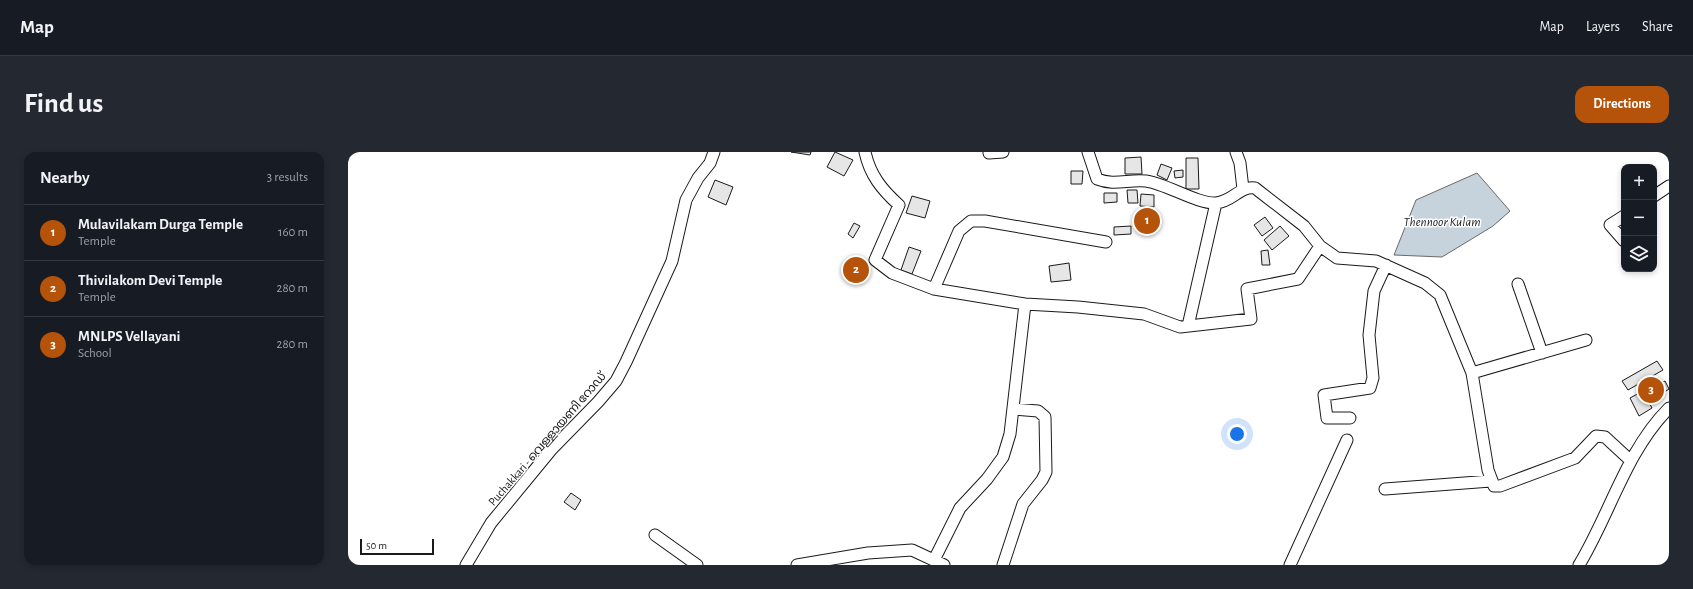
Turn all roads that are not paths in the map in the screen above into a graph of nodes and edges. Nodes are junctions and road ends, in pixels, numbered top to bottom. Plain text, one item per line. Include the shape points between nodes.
1 (714, 152) edge
2 (864, 152) edge
3 (1003, 152) edge
4 (1088, 152) edge
5 (1236, 152) edge
6 (989, 153) dead end
7 (1669, 186) edge
8 (1243, 189) junction
9 (1657, 194) edge
10 (1216, 203) junction
11 (1621, 218) edge
12 (1621, 238) edge
13 (1106, 242) dead end
14 (1320, 246) junction
15 (1386, 265) junction
16 (1518, 284) dead end
17 (934, 289) junction
18 (1025, 304) junction
19 (1188, 326) junction
20 (1586, 340) dead end
21 (1542, 353) junction
22 (1472, 373) junction
23 (1669, 408) edge
24 (1013, 409) junction
25 (1350, 418) dead end
26 (1347, 440) dead end
27 (1631, 461) junction
28 (1491, 481) junction
29 (1385, 489) dead end
30 (655, 535) dead end
31 (934, 560) junction
32 (466, 565) edge
33 (697, 565) edge
34 (797, 565) edge
35 (944, 565) edge
36 (1003, 565) edge
37 (1290, 565) edge
38 (1579, 565) edge

1 - 32 street, Puchakkari - വെള്ളായണി റോഡ് via 710,163 686,200 672,261 616,381 551,450 491,523
2 - 17 street via 876,180 899,205 875,260 892,273
3 - 6 street
4 - 10 street via 1097,179 1104,182 1146,181
5 - 8 street
7 - 9 street
8 - 10 street via 1232,199
8 - 14 street via 1255,188 1304,226
10 - 19 street
11 - 12 street via 1610,225
13 - 17 street via 985,221 971,221 958,231
14 - 15 street via 1337,258 1376,261
14 - 19 street via 1298,279 1248,289 1251,319
15 - 22 street via 1425,284 1440,295
15 - 25 street via 1374,291 1369,335 1373,378 1370,388 1324,395 1327,418
16 - 21 street
17 - 18 street
18 - 19 street via 1144,314 1180,327
18 - 24 street
20 - 21 street
21 - 22 street
22 - 28 street
23 - 27 street via 1653,425
24 - 31 street via 1010,434 1003,457 987,480 960,508
24 - 36 street via 1038,411 1045,417 1046,472 1023,504
26 - 37 street
27 - 28 street via 1605,436 1596,436 1575,458 1500,486 1494,486
27 - 38 street
28 - 29 street
30 - 33 street
31 - 34 street via 912,550 868,553
31 - 35 street

